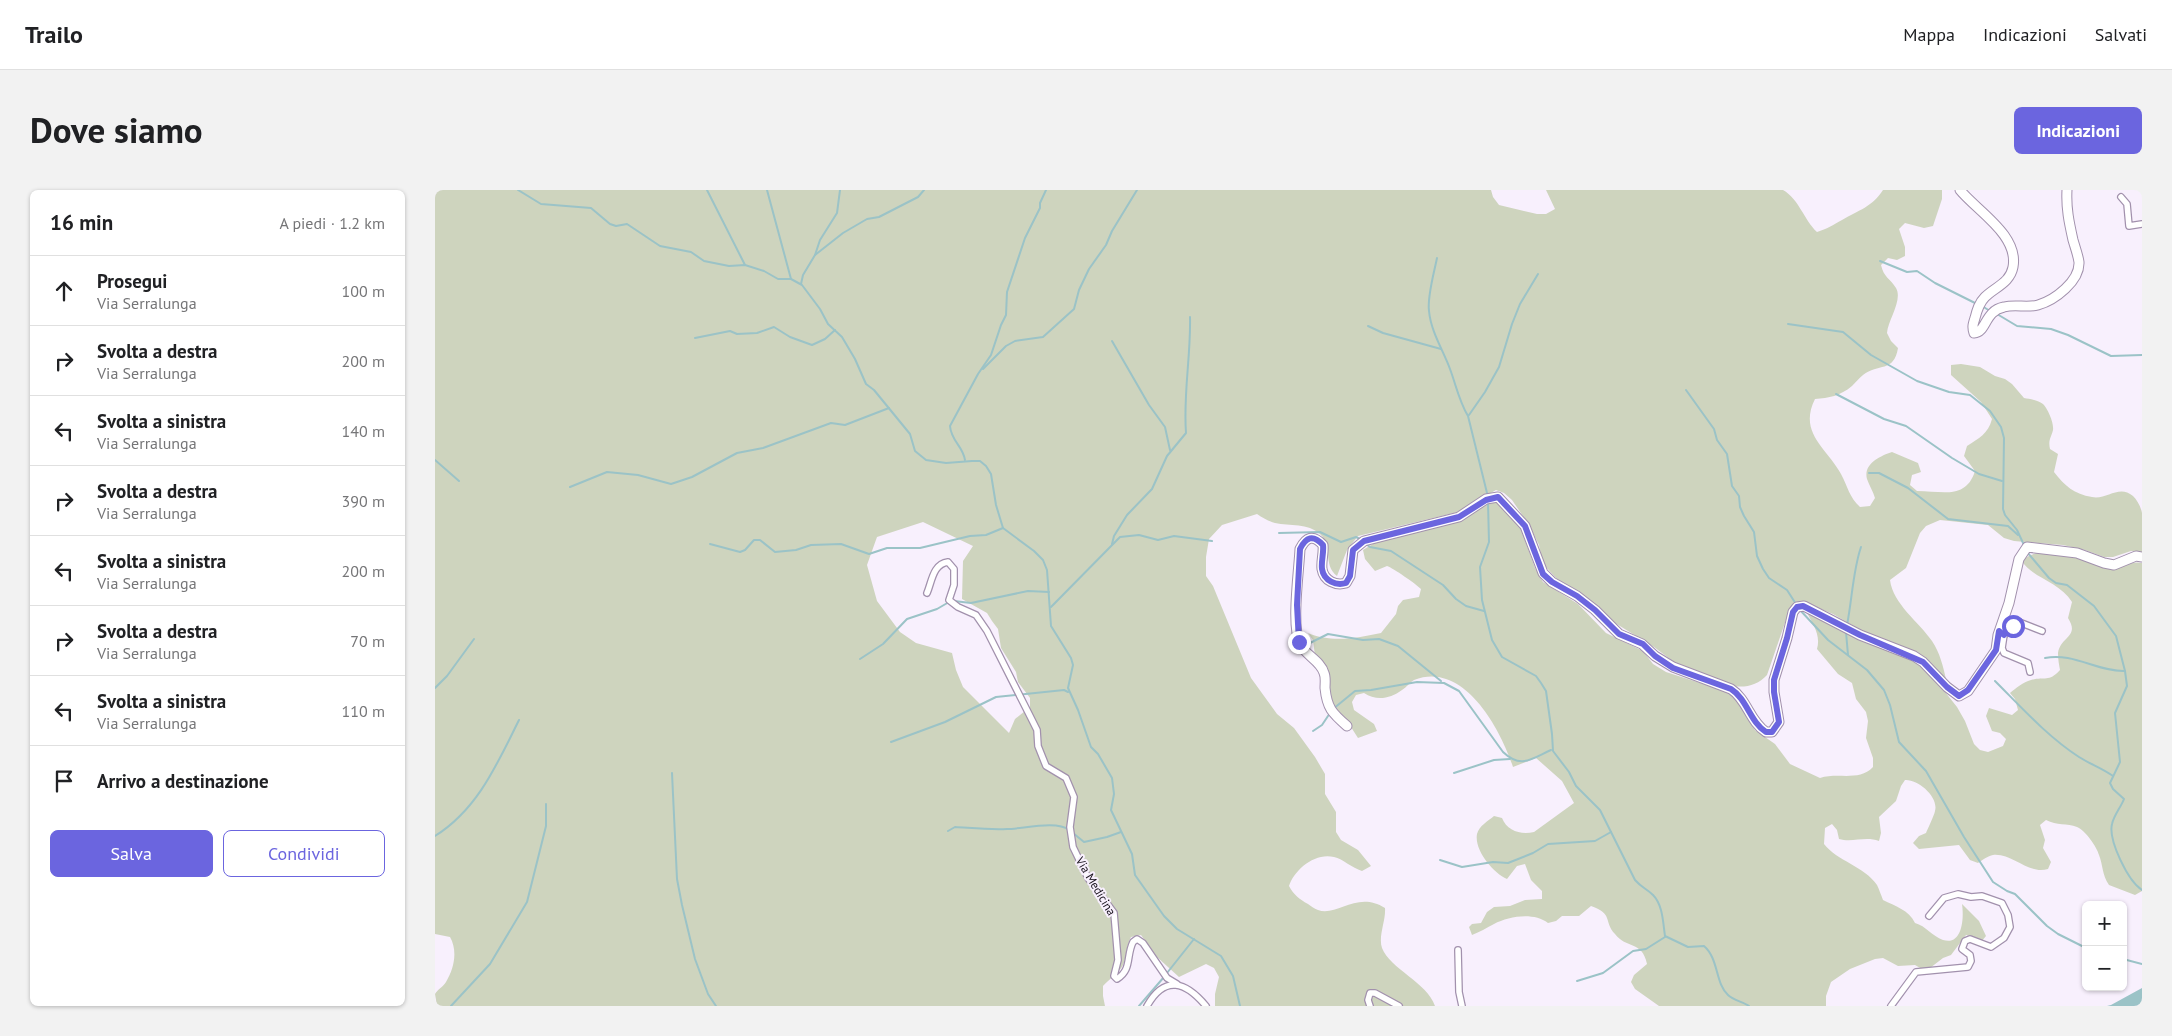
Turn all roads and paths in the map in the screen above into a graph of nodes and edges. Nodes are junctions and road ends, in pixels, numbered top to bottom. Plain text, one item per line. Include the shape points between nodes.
1 (1960, 190) edge
2 (2067, 190) edge
3 (2121, 197) dead end
4 (2142, 224) edge
5 (2142, 557) edge
6 (927, 593) dead end
7 (2042, 631) dead end
8 (2002, 633) junction
9 (2029, 672) dead end
10 (1347, 726) dead end
11 (1929, 916) dead end
12 (1458, 950) dead end
13 (1177, 984) junction
14 (1147, 1006) edge
15 (1206, 1006) edge
16 (1370, 1006) edge
17 (1399, 1006) edge
18 (1462, 1006) edge
19 (1891, 1006) edge

1 - 2 street via 2001,232 2012,252 2013,268 2005,281 1980,303 1973,324 1974,333 1979,332 1990,314 1998,308 2036,306 2057,295 2075,276 2079,264 2067,215
3 - 4 street via 2127,204 2129,226
5 - 8 street via 2135,556 2114,565 2077,552 2027,547 2019,559
6 - 13 street, Via Medicina via 936,568 948,562 954,569 949,600 975,615 987,631 1037,730 1038,746 1046,766 1065,778 1074,797 1070,827 1073,847 1083,869 1116,920 1114,931 1118,960 1114,976 1117,979 1124,975 1129,965 1130,948 1137,940 1143,942 1167,978
7 - 8 street via 2019,622
8 - 9 street via 2004,653 2028,663
8 - 10 street via 1996,650 1968,690 1959,696 1914,656 1860,635 1803,606 1797,607 1774,680 1779,722 1772,732 1766,732 1755,721 1739,694 1673,668 1643,644 1619,634 1577,596 1552,582 1543,574 1525,526 1506,504 1494,497 1459,517 1364,541 1353,550 1350,576 1341,585 1334,584 1324,575 1323,545 1313,538 1303,542 1297,605 1299,642 1321,666 1327,703 1333,714
11 - 19 street via 1944,898 1958,894 1982,896 2002,903 2011,927 2004,938 1991,947 1970,939 1965,941 1962,949 1970,955 1968,967 1916,972
12 - 18 street
13 - 14 street via 1167,985
13 - 15 street via 1187,987
16 - 17 street via 1370,994 1375,993

